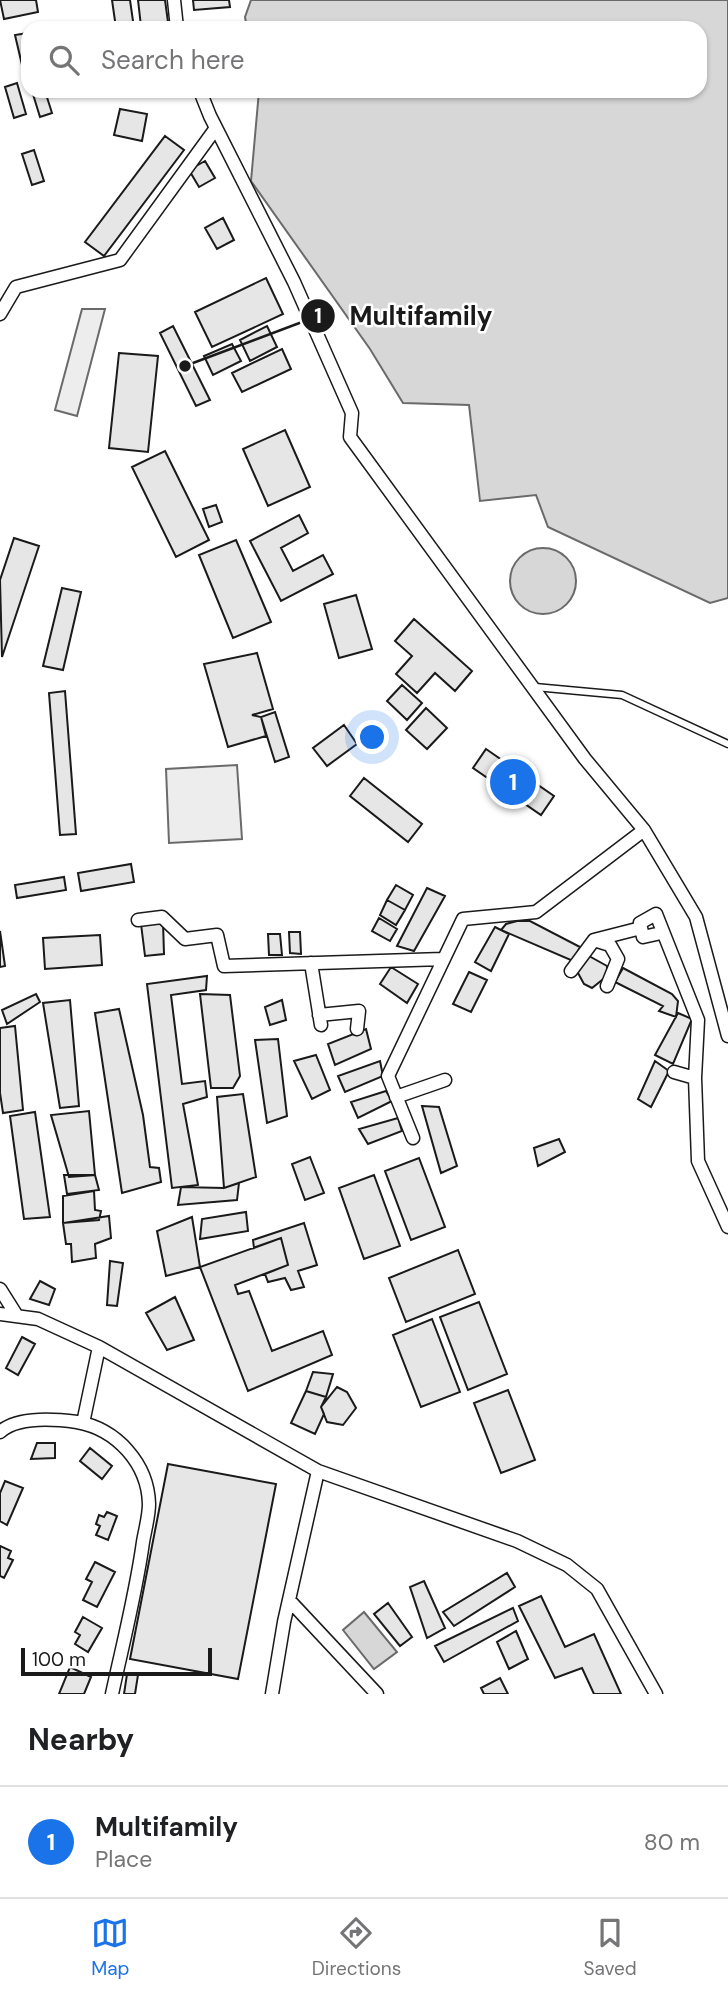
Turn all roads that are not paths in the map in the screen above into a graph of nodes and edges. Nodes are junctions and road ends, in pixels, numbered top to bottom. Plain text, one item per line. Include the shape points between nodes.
1 (174, 0) edge
2 (176, 21) edge
3 (203, 98) edge
4 (216, 128) junction
5 (0, 314) edge
6 (533, 687) junction
7 (728, 744) edge
8 (644, 830) junction
9 (138, 920) dead end
10 (641, 928) junction
11 (661, 933) junction
12 (594, 940) junction
13 (443, 959) junction
14 (311, 963) junction
15 (571, 971) dead end
16 (607, 986) dead end
17 (356, 1028) dead end
18 (728, 1036) edge
19 (674, 1072) dead end
20 (695, 1078) junction
21 (446, 1080) dead end
22 (396, 1097) junction
23 (413, 1138) dead end
24 (728, 1227) edge
25 (0, 1290) edge
26 (0, 1314) edge
27 (17, 1316) junction
28 (99, 1347) junction
29 (83, 1423) junction
30 (0, 1432) edge
31 (318, 1471) junction
32 (289, 1600) junction
33 (112, 1694) edge
34 (272, 1694) edge
35 (377, 1694) edge
36 (656, 1694) edge

1 - 2 street
3 - 4 street
4 - 5 street via 120,260 16,287
4 - 6 street via 294,282 352,413 350,438
6 - 7 lane via 622,695
6 - 8 street via 584,759
8 - 13 street via 536,912 463,919
8 - 18 street via 696,917
9 - 14 street via 162,916 185,939 217,935 224,966
10 - 11 street via 643,937
10 - 11 street via 640,923 656,914
10 - 12 street
11 - 20 street via 698,1020
12 - 15 street
12 - 16 street via 610,945 618,959
13 - 14 street
13 - 22 street via 388,1076
14 - 17 street via 320,1020 359,1011
19 - 20 street
20 - 24 street via 698,1161
21 - 22 street
22 - 23 street
25 - 27 street
26 - 27 street
27 - 28 street via 38,1319
28 - 29 street
28 - 31 street
29 - 30 street via 51,1418 6,1426
29 - 33 street via 122,1442 142,1472 149,1504
31 - 32 street
31 - 36 street via 517,1541 567,1566 597,1589
32 - 34 street
32 - 35 street

